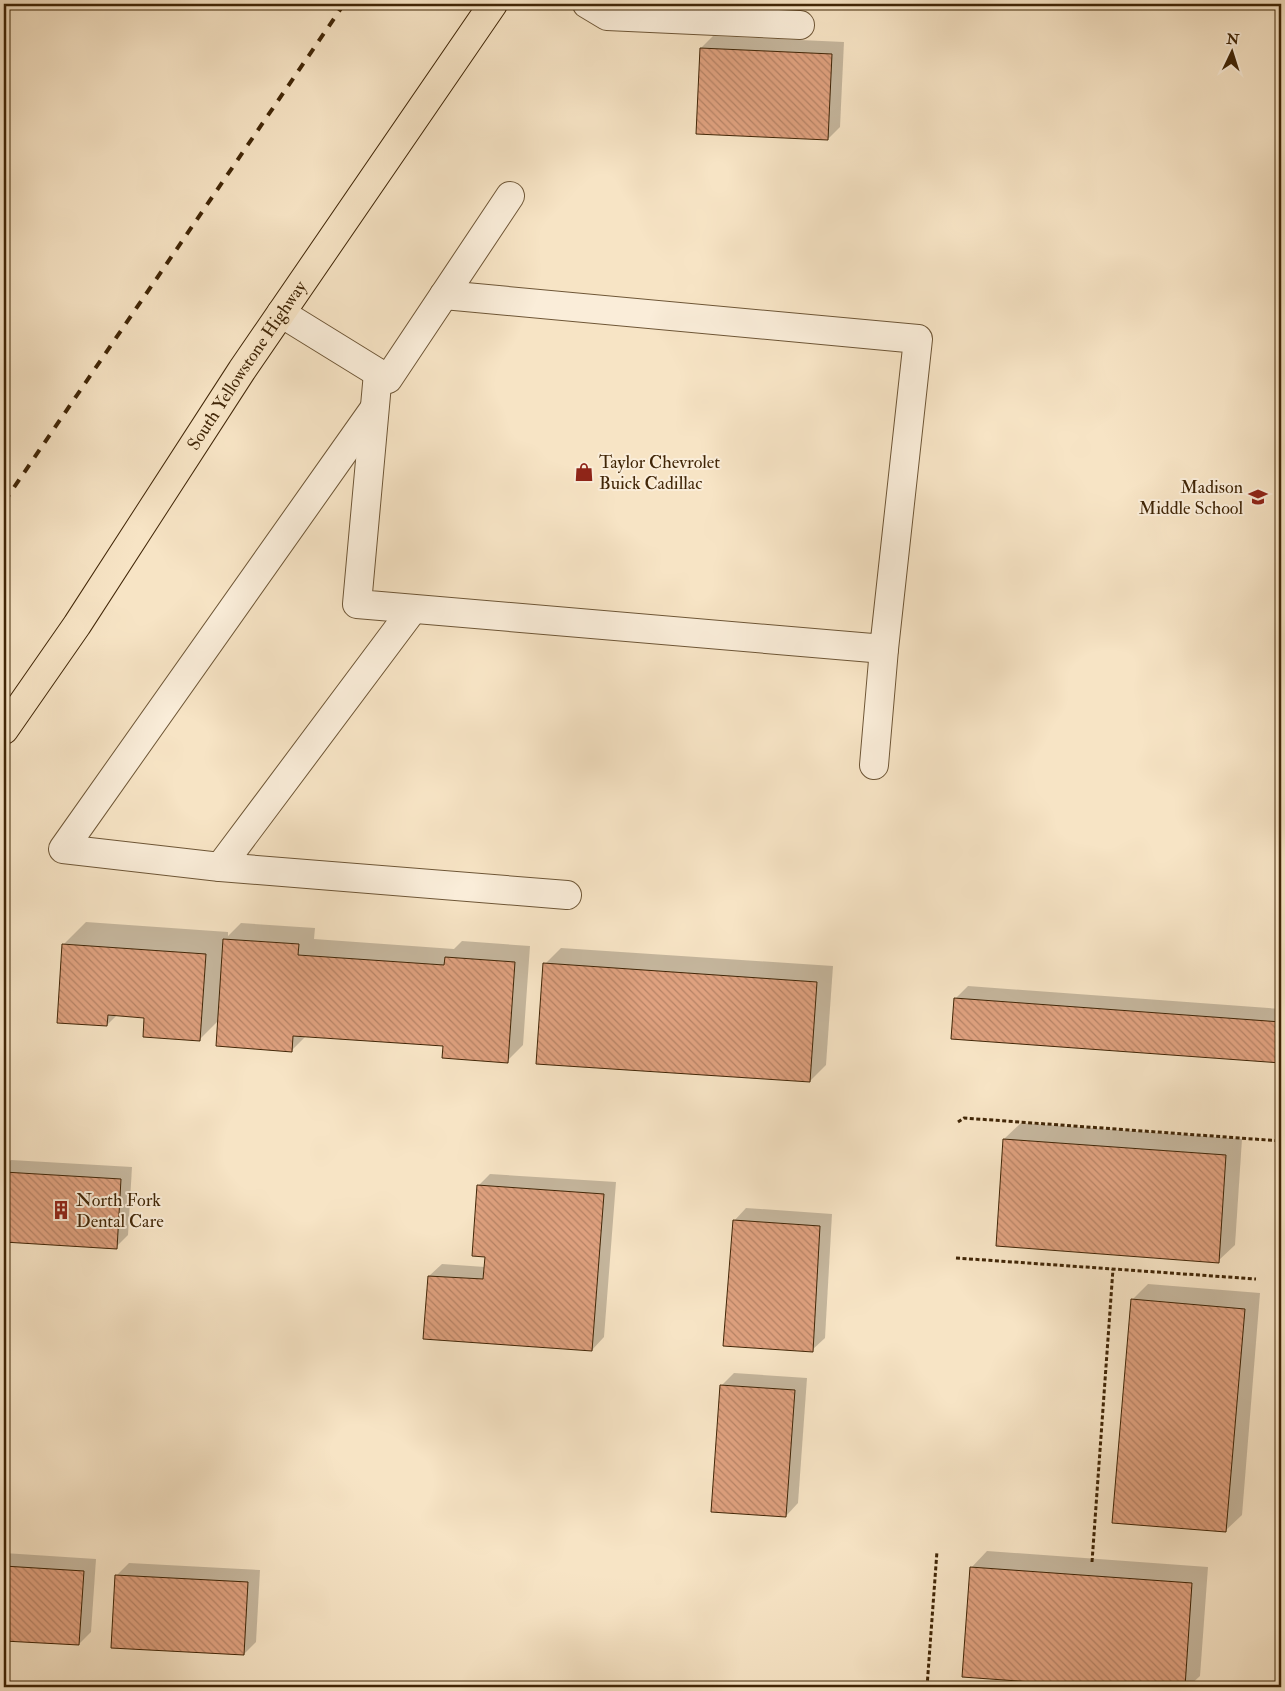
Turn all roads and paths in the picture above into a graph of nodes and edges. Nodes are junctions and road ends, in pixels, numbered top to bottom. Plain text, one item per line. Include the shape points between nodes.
1 (493, 4) edge
2 (587, 4) edge
3 (800, 25) dead end
4 (510, 196) dead end
5 (444, 295) junction
6 (281, 313) junction
7 (383, 376) junction
8 (375, 408) junction
9 (413, 609) junction
10 (884, 649) junction
11 (4, 730) edge
12 (874, 765) dead end
13 (220, 867) junction
14 (567, 895) dead end
15 (958, 1122) dead end
16 (1281, 1141) edge
17 (956, 1258) dead end
18 (1112, 1268) junction
19 (1256, 1278) dead end
20 (937, 1551) dead end
21 (1092, 1562) dead end
22 (927, 1687) edge

1 - 6 main road, South Yellowstone Highway
2 - 3 street via 607,16
4 - 5 street
5 - 7 street
5 - 10 street via 918,339
6 - 7 street
6 - 11 main road, South Yellowstone Highway via 78,625
7 - 8 street
8 - 9 street via 357,604
8 - 13 street via 63,849
9 - 10 street
9 - 13 street
10 - 12 street
13 - 14 street
15 - 16 path via 964,1118
17 - 18 path
18 - 19 path
18 - 21 path
20 - 22 path

